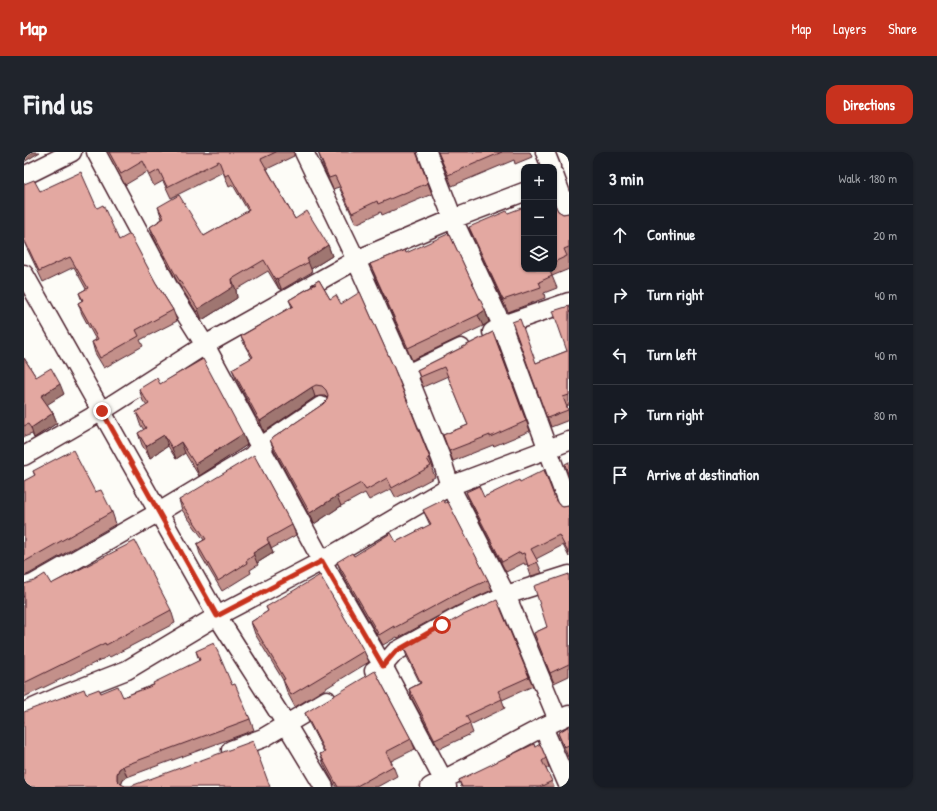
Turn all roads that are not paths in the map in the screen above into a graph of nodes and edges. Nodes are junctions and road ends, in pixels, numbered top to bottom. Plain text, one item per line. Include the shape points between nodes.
1 (72, 152) edge
2 (96, 152) edge
3 (304, 152) edge
4 (427, 152) edge
5 (545, 152) edge
6 (551, 164) edge
7 (24, 176) edge
8 (557, 176) edge
9 (521, 193) edge
10 (569, 215) edge
11 (452, 219) junction
12 (356, 260) junction
13 (24, 274) edge
14 (569, 302) edge
15 (502, 325) junction
16 (205, 344) junction
17 (407, 374) junction
18 (321, 406) edge
19 (102, 411) junction
20 (569, 441) edge
21 (260, 447) junction
22 (548, 448) junction
23 (24, 456) edge
24 (450, 486) junction
25 (569, 507) edge
26 (159, 512) junction
27 (322, 561) junction
28 (569, 574) edge
29 (24, 587) edge
30 (506, 595) junction
31 (217, 616) junction
32 (383, 666) junction
33 (357, 682) edge
34 (338, 693) edge
35 (24, 712) edge
36 (557, 720) edge
37 (286, 724) junction
38 (219, 754) edge
39 (440, 785) edge
40 (324, 787) edge
41 (569, 787) edge

1 - 7 street
2 - 16 street via 169,288
3 - 12 street
4 - 11 street
5 - 6 street
8 - 10 street
9 - 11 street
11 - 12 street
11 - 15 street
12 - 16 street
12 - 17 street
13 - 19 street
14 - 15 street
15 - 17 street via 488,335
15 - 22 street
16 - 19 street
16 - 21 street
17 - 24 street
18 - 21 street
19 - 23 street
19 - 26 street
20 - 22 street
21 - 26 street via 252,456
21 - 27 street
22 - 24 street
22 - 25 street
24 - 27 street
24 - 30 street
26 - 29 street
26 - 31 street
27 - 31 street
27 - 32 street
28 - 30 street
30 - 32 street via 462,614 395,652
30 - 36 street
31 - 35 street via 126,670
31 - 37 street
32 - 33 street
32 - 39 street
34 - 37 street
36 - 39 street
36 - 41 street
37 - 38 street via 263,738
37 - 40 street

